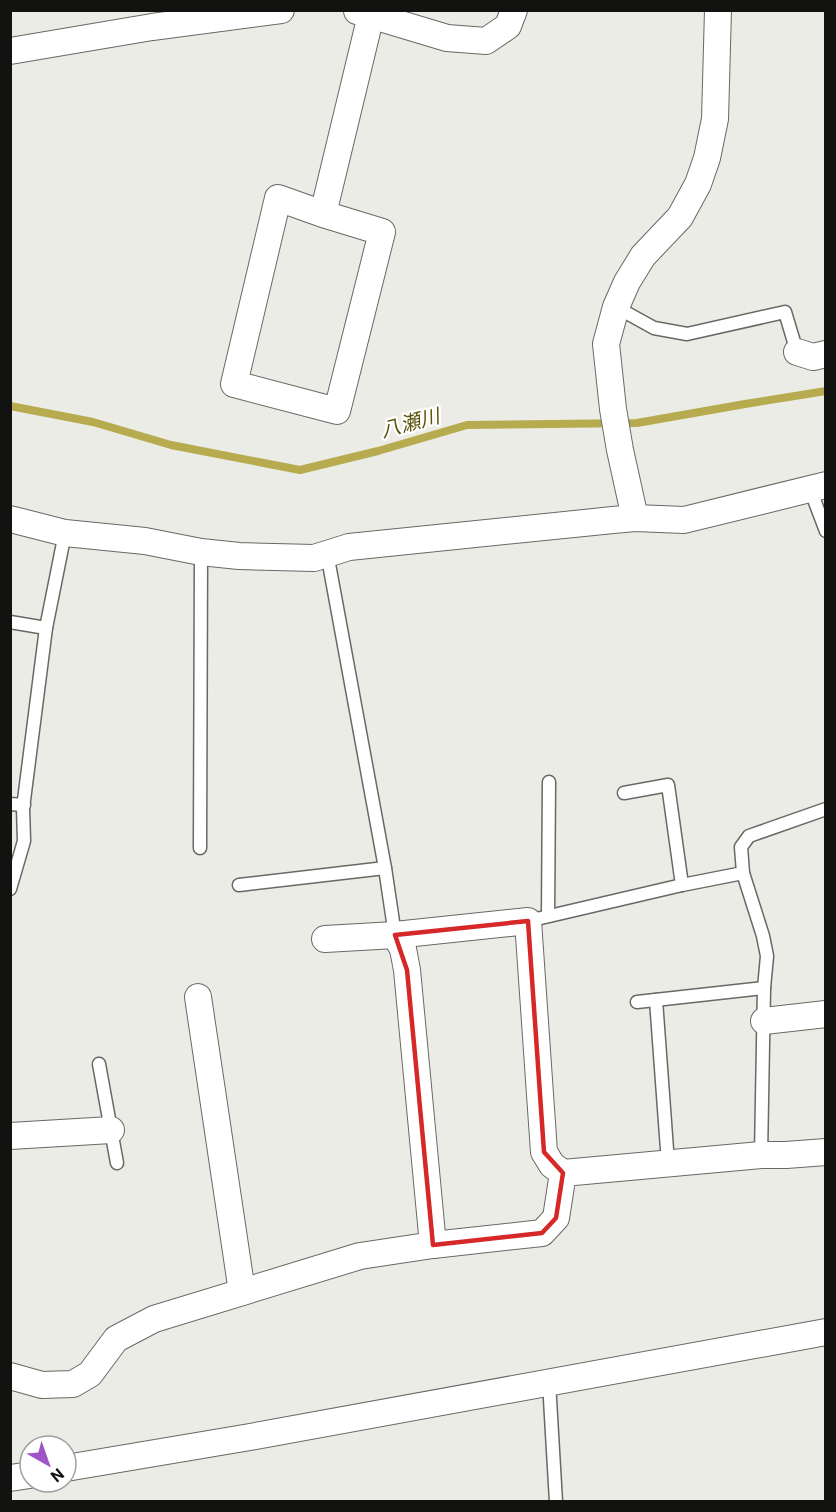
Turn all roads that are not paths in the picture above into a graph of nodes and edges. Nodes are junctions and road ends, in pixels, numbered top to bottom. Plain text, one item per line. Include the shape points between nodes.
1 (281, 10) edge
2 (514, 10) edge
3 (718, 10) edge
4 (364, 13) edge
5 (10, 51) edge
6 (324, 214) junction
7 (616, 307) junction
8 (797, 352) joint
9 (825, 354) edge
10 (818, 487) edge
11 (635, 518) junction
12 (10, 519) edge
13 (825, 531) edge
14 (65, 533) junction
15 (201, 552) junction
16 (327, 553) junction
17 (10, 622) edge
18 (46, 628) junction
19 (549, 782) dead end
20 (624, 793) dead end
21 (10, 804) edge
22 (24, 805) junction
23 (825, 809) edge
24 (200, 848) dead end
25 (385, 868) junction
26 (743, 873) junction
27 (239, 885) dead end
28 (682, 885) junction
29 (10, 889) edge
30 (538, 919) junction
31 (395, 935) junction
32 (325, 939) dead end
33 (764, 988) junction
34 (198, 997) dead end
35 (656, 1000) junction
36 (637, 1002) dead end
37 (825, 1014) edge
38 (764, 1021) junction
39 (99, 1064) dead end
40 (111, 1130) junction
41 (10, 1136) edge
42 (825, 1152) edge
43 (761, 1155) junction
44 (117, 1163) dead end
45 (668, 1163) junction
46 (563, 1173) junction
47 (433, 1245) junction
48 (242, 1292) junction
49 (825, 1332) edge
50 (10, 1376) edge
51 (549, 1382) junction
52 (78, 1466) edge
53 (556, 1502) edge

1 - 5 street
2 - 4 street via 508,27 486,41 447,38
3 - 7 street via 715,119 707,158 680,217 643,256
4 - 6 street
6 - 6 street via 278,198 234,384 337,411 382,232
7 - 8 lane via 654,328 687,334 785,312
7 - 11 street via 606,344 613,409
8 - 9 street via 813,357
10 - 11 street via 684,520
10 - 13 lane
11 - 16 street via 349,547
12 - 14 street
14 - 15 street via 146,541
14 - 18 lane
15 - 16 street via 314,558
15 - 24 lane
16 - 25 lane
17 - 18 lane
18 - 22 lane
19 - 30 lane
20 - 28 lane via 668,785
21 - 22 lane
22 - 29 lane via 24,841
23 - 26 lane via 749,836 741,848
25 - 27 lane
25 - 31 lane
26 - 28 lane
26 - 33 lane via 764,936
28 - 30 lane
30 - 31 street
30 - 46 street via 544,1152
31 - 32 street
31 - 47 street via 403,949 407,970
33 - 35 lane
33 - 38 lane
34 - 48 street
35 - 36 lane
35 - 45 lane
37 - 38 street
38 - 43 lane
39 - 40 lane
40 - 41 street
40 - 44 lane
42 - 43 street
43 - 45 street
45 - 46 street
46 - 47 street via 556,1218 542,1233
47 - 48 street via 360,1256
48 - 50 street via 154,1318 116,1339 90,1374 73,1384 42,1386
49 - 51 street
51 - 52 street
51 - 53 lane

